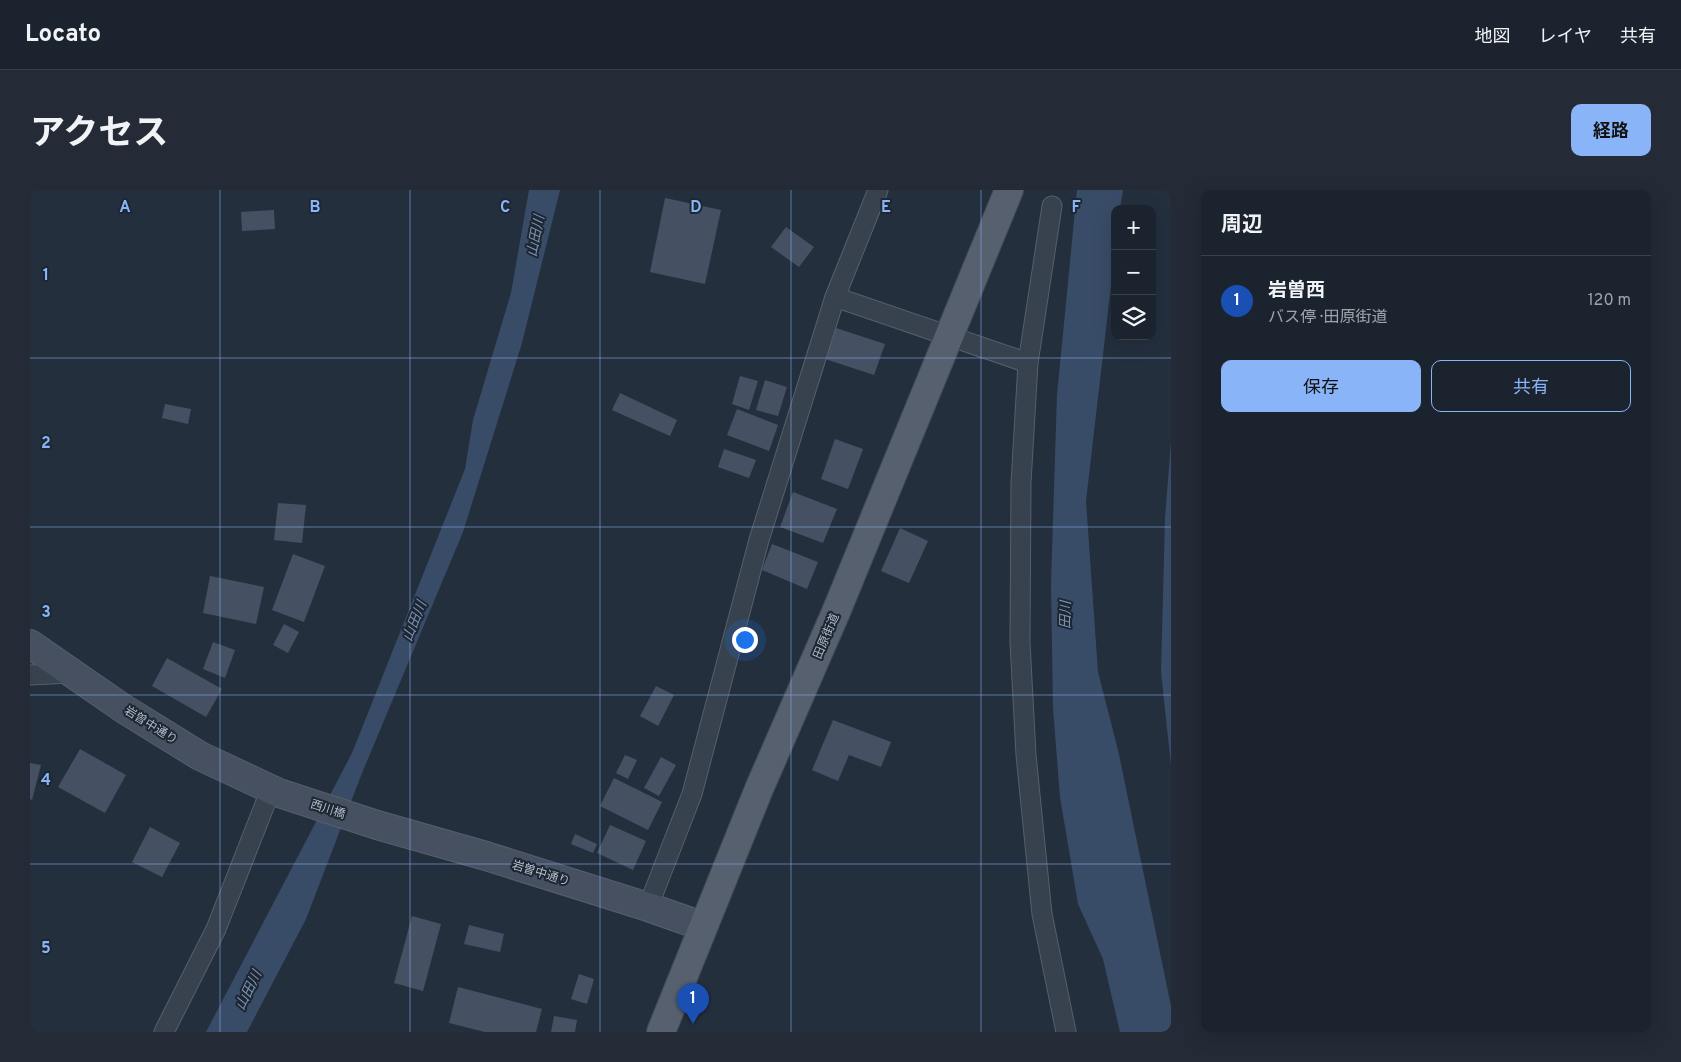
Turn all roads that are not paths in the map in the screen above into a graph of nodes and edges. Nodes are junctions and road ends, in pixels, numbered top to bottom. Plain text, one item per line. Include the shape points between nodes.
1 (878, 190) edge
2 (1009, 190) edge
3 (1052, 206) dead end
4 (835, 297) junction
5 (948, 335) junction
6 (1028, 363) junction
7 (30, 644) edge
8 (72, 673) junction
9 (30, 675) edge
10 (275, 791) junction
11 (377, 825) joint
12 (648, 907) junction
13 (702, 926) junction
14 (164, 1032) edge
15 (661, 1032) edge
16 (1066, 1032) edge

1 - 4 street
2 - 5 main road, 田原街道
3 - 6 street
4 - 5 street
4 - 12 street via 759,540 692,794
5 - 6 street
5 - 13 main road, 田原街道 via 836,612
6 - 16 street via 1020,483 1020,642 1026,755 1042,914
7 - 8 street, 岩曽中通り
8 - 9 street
8 - 10 street, 岩曽中通り via 200,756
10 - 11 street, 西川橋
10 - 14 street via 216,929
11 - 12 street, 岩曽中通り
12 - 13 street, 岩曽中通り
13 - 15 main road, 田原街道

